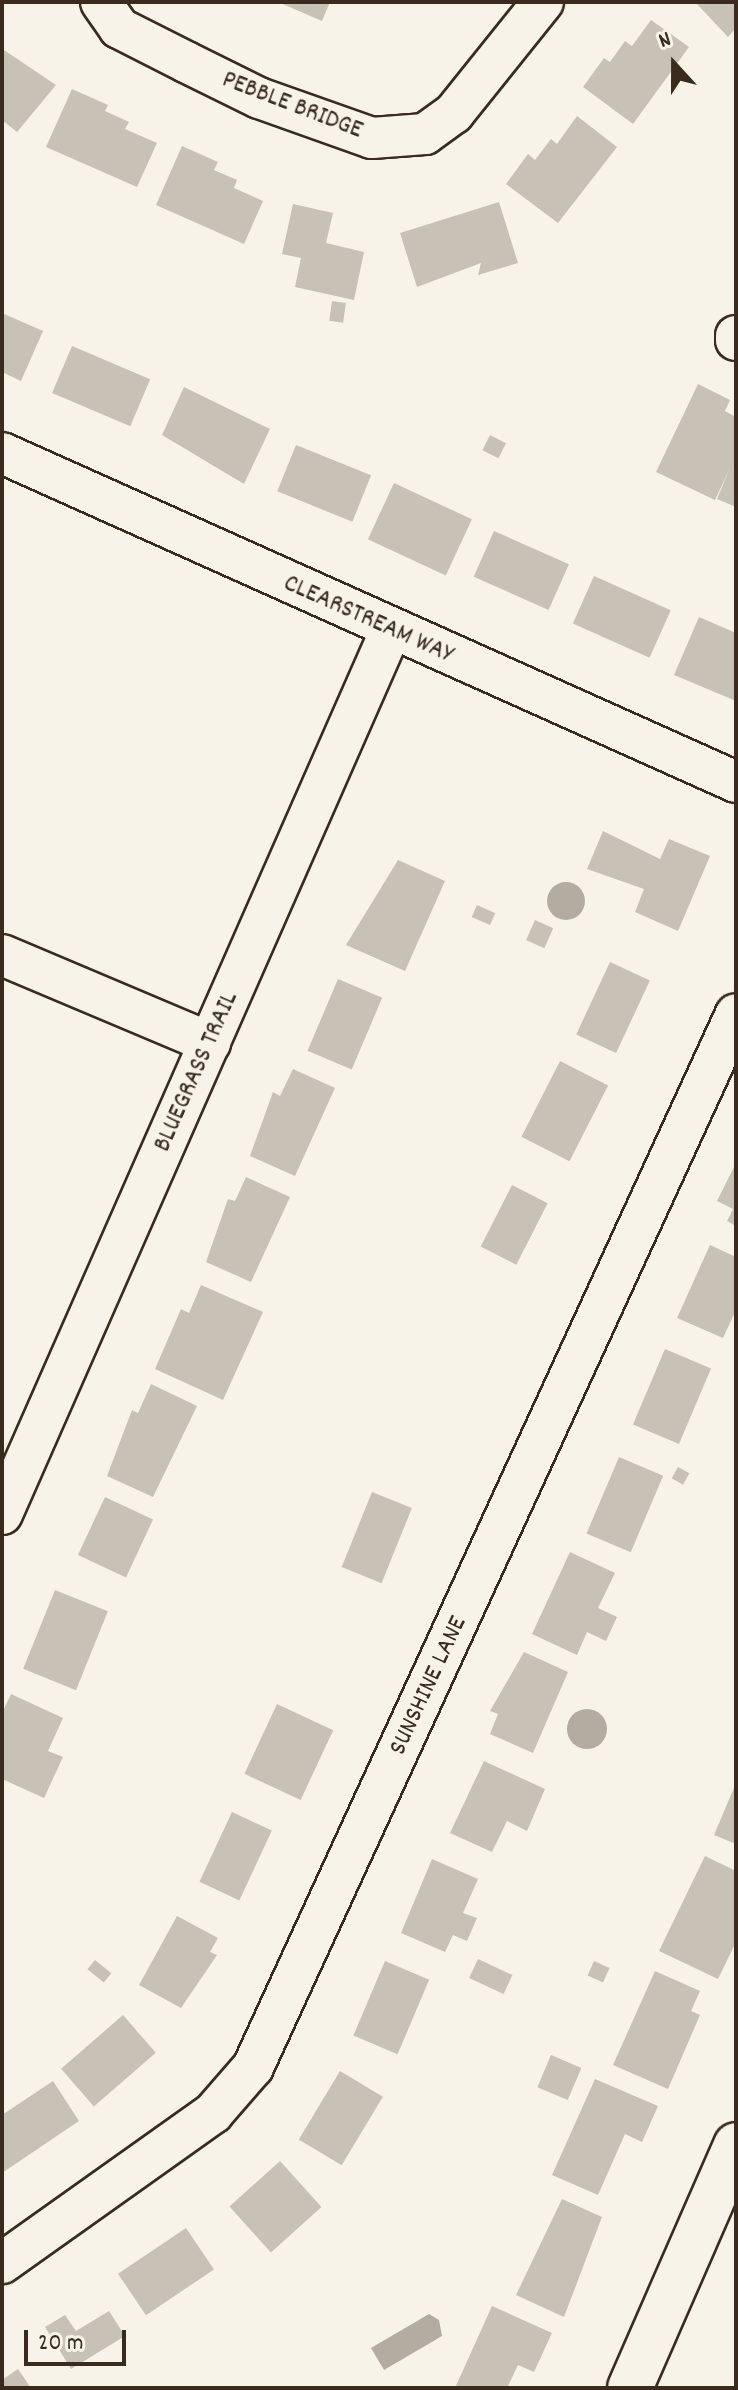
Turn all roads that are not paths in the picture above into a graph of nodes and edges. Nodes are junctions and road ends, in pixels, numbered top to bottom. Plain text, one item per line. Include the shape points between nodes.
1 (101, 2) edge
2 (543, 2) edge
3 (2, 453) edge
4 (391, 630) junction
5 (736, 782) edge
6 (2, 955) edge
7 (736, 1014) edge
8 (210, 1043) junction
9 (6, 1494) edge
10 (736, 2145) edge
11 (2, 2263) edge
12 (630, 2388) edge

1 - 2 street, PEBBLE BRIDGE via 119,28 247,92 372,138 425,134 454,113
3 - 4 street, CLEARSTREAM WAY
4 - 5 street, CLEARSTREAM WAY
4 - 8 street, BLUEGRASS TRAIL
6 - 8 street
7 - 11 street, SUNSHINE LANE via 253,2067 213,2113
8 - 9 street, BLUEGRASS TRAIL
10 - 12 street

